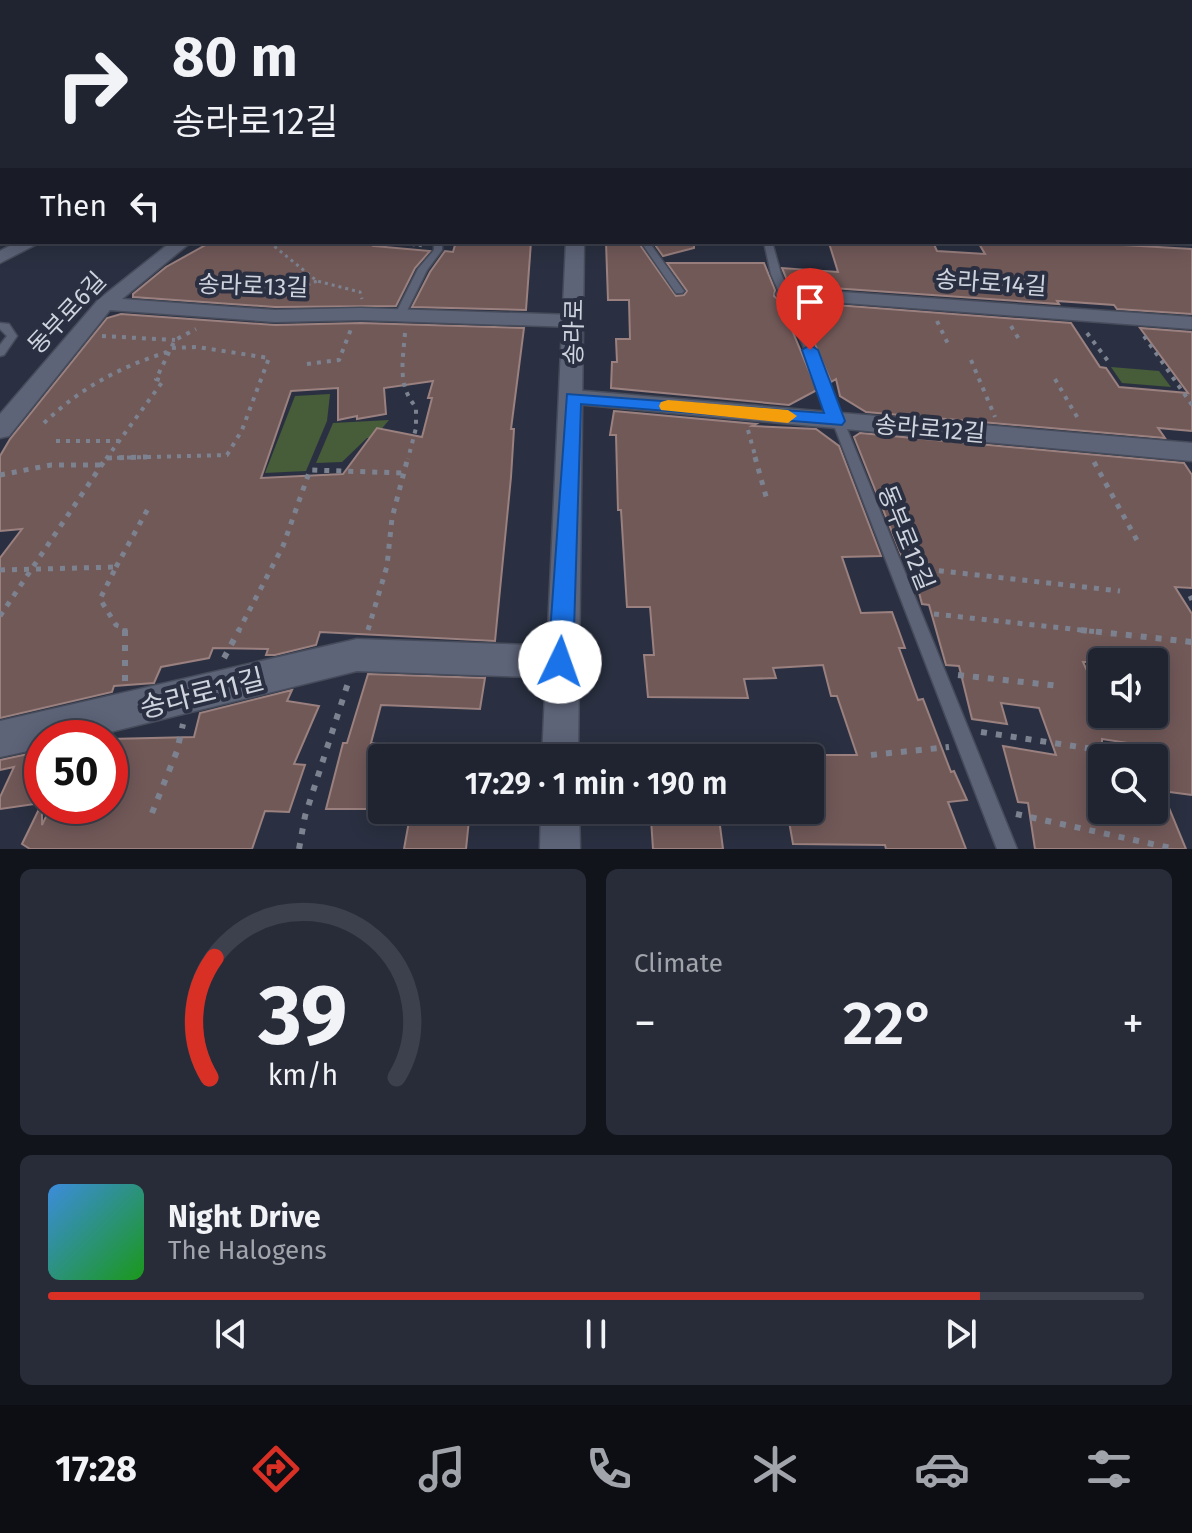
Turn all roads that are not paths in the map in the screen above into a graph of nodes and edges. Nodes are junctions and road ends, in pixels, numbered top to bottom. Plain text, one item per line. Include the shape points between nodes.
1 (25, 244) edge
2 (180, 244) edge
3 (438, 244) edge
4 (575, 244) edge
5 (646, 244) edge
6 (769, 244) edge
7 (0, 258) edge
8 (679, 291) dead end
9 (786, 294) junction
10 (105, 304) junction
11 (403, 317) junction
12 (574, 321) junction
13 (1192, 323) edge
14 (0, 326) edge
15 (1, 350) edge
16 (573, 398) junction
17 (836, 421) junction
18 (0, 430) edge
19 (1192, 452) edge
20 (560, 662) junction
21 (0, 739) edge
22 (560, 744) edge
23 (560, 824) edge
24 (560, 849) edge
25 (1007, 849) edge

1 - 7 street
2 - 10 street, 동부로6길
3 - 11 lane
4 - 12 street, 송라로
5 - 8 lane
6 - 9 lane, 동부로12길
9 - 13 street, 송라로14길
9 - 17 lane, 동부로12길
10 - 11 street, 송라로13길
10 - 18 street, 동부로6길
11 - 12 street, 송라로13길
12 - 16 street, 송라로
14 - 15 lane via 12,336
16 - 17 street, 송라로12길
16 - 20 street, 송라로
17 - 19 street, 송라로12길
17 - 25 lane, 동부로12길
20 - 21 street, 송라로11길 via 357,655
20 - 22 street, 송라로
23 - 24 street

